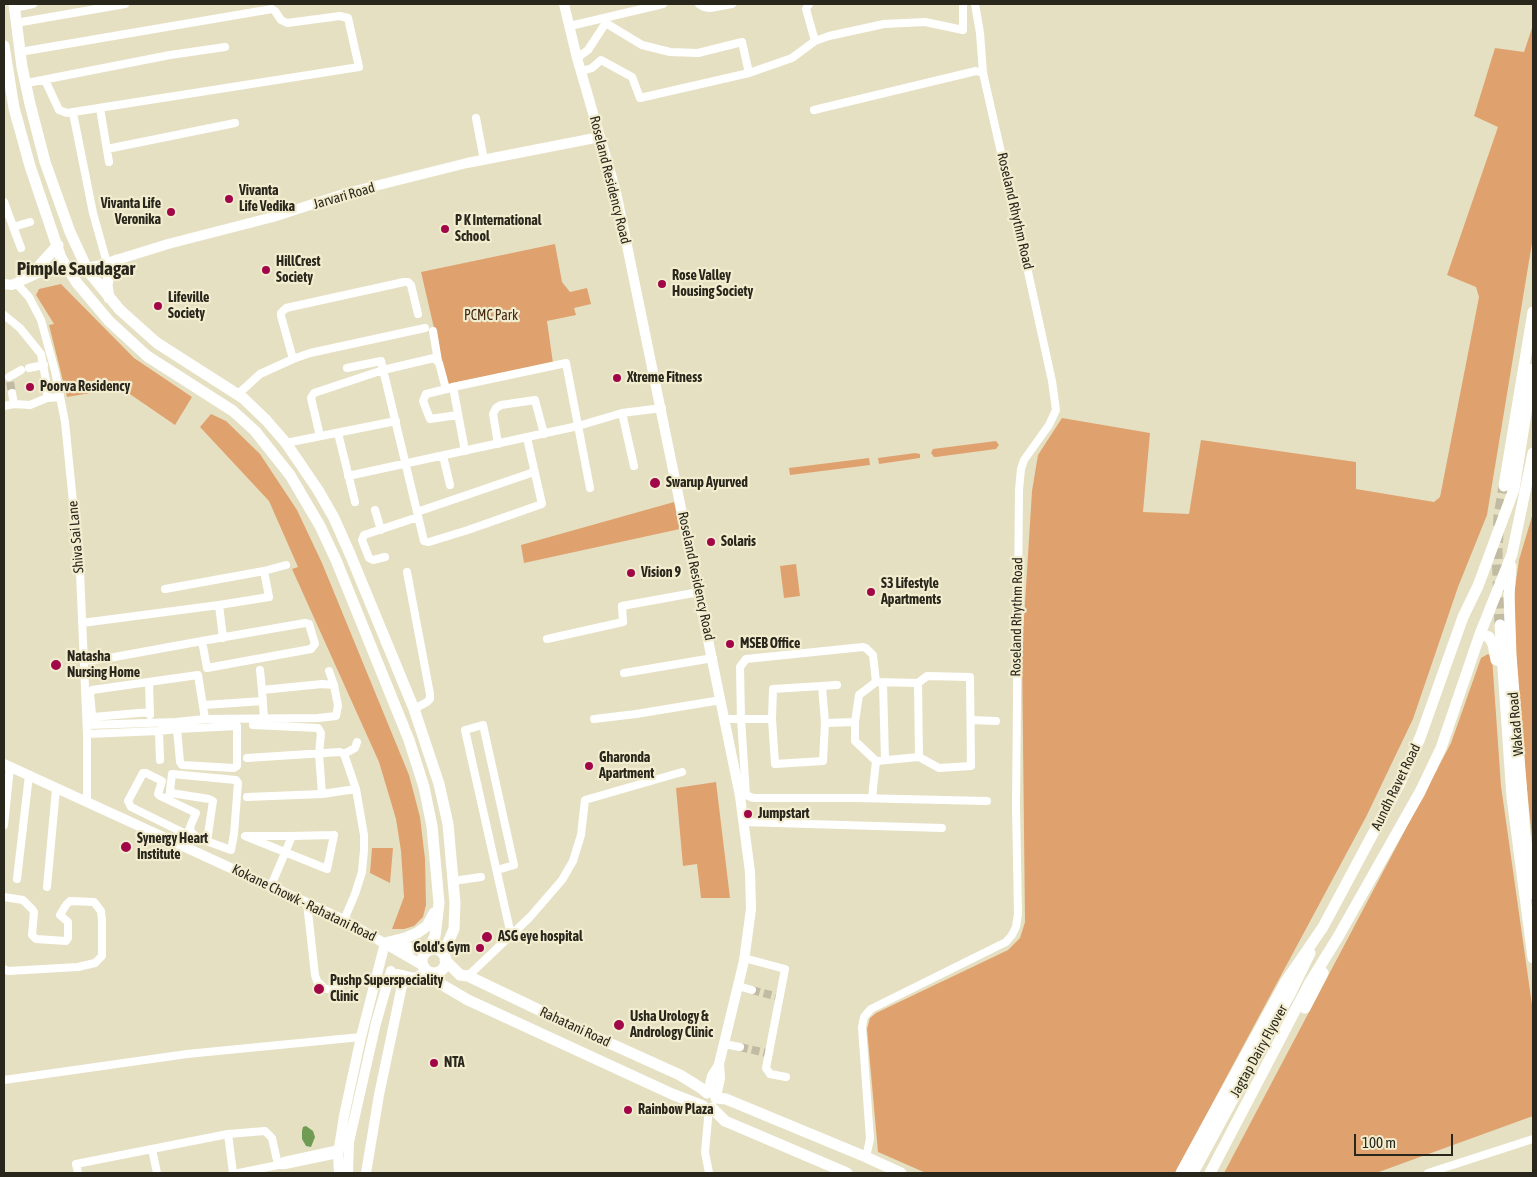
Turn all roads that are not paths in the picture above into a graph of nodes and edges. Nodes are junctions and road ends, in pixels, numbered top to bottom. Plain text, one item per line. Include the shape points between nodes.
1 (33, 4) edge
2 (124, 4) edge
3 (564, 4) edge
4 (663, 4) edge
5 (699, 4) edge
6 (732, 4) edge
7 (809, 4) edge
8 (963, 4) edge
9 (976, 4) edge
10 (14, 6) edge
11 (16, 23) junction
12 (570, 26) junction
13 (815, 41) junction
14 (4, 46) edge
15 (225, 47) dead end
16 (588, 50) junction
17 (20, 52) junction
18 (577, 58) junction
19 (602, 60) junction
20 (582, 71) junction
21 (748, 73) junction
22 (982, 73) junction
23 (45, 80) junction
24 (27, 84) junction
25 (7, 88) edge
26 (100, 108) junction
27 (814, 110) dead end
28 (73, 113) junction
29 (476, 118) dead end
30 (235, 123) dead end
31 (600, 137) junction
32 (107, 149) junction
33 (484, 160) junction
34 (109, 162) dead end
35 (4, 202) edge
36 (30, 222) dead end
37 (13, 227) junction
38 (58, 245) junction
39 (21, 248) dead end
40 (112, 261) junction
41 (88, 268) junction
42 (69, 270) junction
43 (22, 281) junction
44 (4, 284) edge
45 (109, 298) junction
46 (1533, 312) edge
47 (418, 314) dead end
48 (4, 315) edge
49 (293, 359) junction
50 (438, 361) junction
51 (44, 366) junction
52 (347, 368) dead end
53 (1533, 369) edge
54 (383, 370) junction
55 (8, 378) edge
56 (449, 388) junction
57 (12, 393) tunnel mouth
58 (238, 395) junction
59 (60, 397) junction
60 (47, 398) junction
61 (14, 404) junction
62 (4, 406) edge
63 (662, 408) junction
64 (622, 413) junction
65 (458, 415) junction
66 (396, 421) junction
67 (578, 426) junction
68 (338, 432) junction
69 (544, 434) junction
70 (320, 436) junction
71 (526, 438) junction
72 (286, 443) junction
73 (498, 444) junction
74 (465, 451) junction
75 (1533, 453) edge
76 (443, 456) junction
77 (406, 464) junction
78 (634, 466) dead end
79 (534, 472) junction
80 (348, 476) junction
81 (450, 485) dead end
82 (1504, 486) tunnel mouth
83 (590, 488) dead end
84 (354, 502) dead end
85 (375, 510) dead end
86 (418, 515) junction
87 (380, 530) junction
88 (1512, 554) junction
89 (384, 557) dead end
90 (286, 565) dead end
91 (264, 571) junction
92 (407, 572) dead end
93 (164, 589) dead end
94 (699, 592) junction
95 (219, 605) junction
96 (82, 623) junction
97 (1500, 625) tunnel mouth
98 (1480, 634) junction
99 (223, 638) junction
100 (547, 639) dead end
101 (202, 642) junction
102 (713, 658) junction
103 (84, 661) junction
104 (260, 670) dead end
105 (328, 671) dead end
106 (624, 673) dead end
107 (149, 682) junction
108 (880, 682) junction
109 (918, 683) junction
110 (334, 685) junction
111 (837, 685) dead end
112 (822, 686) junction
113 (262, 690) junction
114 (721, 700) junction
115 (263, 701) junction
116 (204, 705) junction
117 (414, 709) junction
118 (150, 712) junction
119 (264, 718) junction
120 (205, 719) junction
121 (594, 719) dead end
122 (725, 719) junction
123 (741, 719) junction
124 (772, 719) junction
125 (971, 720) junction
126 (996, 721) dead end
127 (91, 722) junction
128 (150, 722) junction
129 (855, 722) junction
130 (825, 723) junction
131 (253, 725) dead end
132 (177, 729) junction
133 (159, 731) junction
134 (87, 734) junction
135 (357, 742) dead end
136 (319, 754) junction
137 (344, 754) junction
138 (919, 757) junction
139 (247, 758) dead end
140 (160, 760) dead end
141 (885, 760) junction
142 (876, 761) junction
143 (7, 765) edge
144 (682, 772) dead end
145 (29, 775) junction
146 (56, 788) junction
147 (356, 790) junction
148 (322, 794) junction
149 (170, 796) junction
150 (247, 796) dead end
151 (872, 798) junction
152 (987, 801) dead end
153 (87, 802) junction
154 (743, 822) junction
155 (4, 825) edge
156 (942, 828) dead end
157 (189, 830) junction
158 (1516, 835) junction
159 (292, 836) junction
160 (198, 838) junction
161 (207, 841) junction
162 (193, 850) junction
163 (285, 852) junction
164 (497, 870) junction
165 (481, 877) dead end
166 (17, 879) dead end
167 (453, 881) junction
168 (271, 886) junction
169 (47, 888) dead end
170 (1533, 894) edge
171 (4, 897) edge
172 (36, 900) dead end
173 (307, 903) junction
174 (439, 903) junction
175 (29, 906) junction
176 (344, 920) junction
177 (1323, 927) junction
178 (511, 935) junction
179 (1338, 937) junction
180 (385, 942) junction
181 (427, 951) junction
182 (444, 957) junction
183 (744, 958) junction
184 (1533, 958) edge
185 (378, 968) junction
186 (4, 969) edge
187 (428, 970) junction
188 (391, 972) junction
189 (404, 976) junction
190 (468, 976) junction
191 (738, 986) junction
192 (338, 989) dead end
193 (752, 990) tunnel mouth
194 (361, 1037) junction
195 (724, 1044) junction
196 (740, 1047) tunnel mouth
197 (786, 1077) dead end
198 (4, 1080) edge
199 (708, 1101) junction
200 (228, 1134) junction
201 (1533, 1139) edge
202 (152, 1149) junction
203 (338, 1151) junction
204 (866, 1157) junction
205 (278, 1165) junction
206 (78, 1173) edge
207 (157, 1173) edge
208 (233, 1173) edge
209 (239, 1173) edge
210 (339, 1173) edge
211 (348, 1173) edge
212 (366, 1173) edge
213 (709, 1173) edge
214 (847, 1173) edge
215 (900, 1173) edge
216 (1181, 1173) edge
217 (1193, 1173) edge
218 (1210, 1173) edge
219 (1218, 1173) edge
220 (1428, 1173) edge

1 - 10 street
2 - 11 street
3 - 12 street, Roseland Residency Road
4 - 12 street
5 - 6 street via 704,8
7 - 13 street via 806,9
8 - 13 street via 963,30 925,22 884,24
9 - 22 street, Roseland Rhythm Road
10 - 11 main road
11 - 17 main road
12 - 18 street, Roseland Residency Road
13 - 21 street via 792,58
14 - 25 main road
15 - 23 street
16 - 18 street
16 - 19 street
16 - 21 street via 604,24 642,45 670,52 698,53 742,42
17 - 24 main road
17 - 26 street via 268,10 275,11 284,22 344,16 350,22 359,67
18 - 20 street, Roseland Residency Road
19 - 20 street
19 - 21 street via 632,77 640,98
20 - 31 street, Roseland Residency Road
22 - 27 street via 976,71
22 - 204 street, Roseland Rhythm Road via 1024,249 1056,410 1024,460 1019,490 1018,914 1016,927 1006,942 877,1006 864,1017 870,1139
23 - 24 street
23 - 28 street via 59,110
24 - 41 main road via 45,162 70,232
25 - 38 main road
26 - 28 street
26 - 32 street
28 - 40 street via 93,213
29 - 33 street
30 - 32 street
31 - 33 street, Jarvari Road
31 - 63 street, Roseland Residency Road via 616,192
32 - 34 street
33 - 40 street, Jarvari Road via 347,193 273,218
35 - 37 street
36 - 37 street
37 - 39 street
38 - 42 main road
38 - 43 main road
40 - 41 street, Jarvari Road
40 - 45 main road via 107,285
41 - 42 street, Jarvari Road
41 - 45 main road
42 - 43 street, Jarvari Road via 26,285
42 - 174 main road via 91,302 127,339 172,373 233,411 255,431 305,498 336,560 409,740 432,826
43 - 44 street, Jarvari Road
43 - 59 street, Shiva Sai Lane via 41,320
45 - 58 main road via 157,343
46 - 82 main road
47 - 49 street via 408,282 286,308 281,316
48 - 51 street via 20,328 41,354
49 - 50 street via 429,329
49 - 58 street via 260,374
50 - 54 street via 431,358
50 - 56 street
51 - 55 street via 25,369
51 - 60 street
52 - 54 street via 381,361
53 - 177 main road, Aundh Ravet Road via 1514,488 1478,586 1463,617 1420,738 1399,786
54 - 66 street
54 - 70 street via 314,392 311,398
56 - 65 street
56 - 65 street via 432,392 423,397 423,401 428,416 433,420
56 - 67 street via 566,363
57 - 61 street
58 - 72 main road
59 - 60 street
59 - 96 street, Shiva Sai Lane via 73,498
60 - 61 street via 30,405
61 - 62 street
63 - 64 street
63 - 94 street, Roseland Residency Road
64 - 67 street
64 - 78 street
65 - 74 street
66 - 68 street
66 - 77 street
67 - 69 street
67 - 83 street
68 - 70 street
68 - 80 street
69 - 71 street
69 - 73 street via 535,400 501,405 492,414
70 - 72 street
71 - 73 street
71 - 79 street
72 - 117 main road via 334,518
73 - 74 street
74 - 76 street
75 - 88 main road, Aundh Ravet Road
76 - 77 street
76 - 81 street
77 - 80 street
77 - 86 street
79 - 86 street
79 - 86 street via 542,504 429,542 424,540
80 - 84 street
85 - 87 street
86 - 87 street
87 - 89 street via 364,535 362,540 369,558
88 - 98 main road, Aundh Ravet Road
88 - 170 main road, Wakad Road via 1510,655
90 - 91 street
91 - 93 street
91 - 95 street via 268,597
92 - 117 street via 430,694 427,702
94 - 100 street via 622,606 623,622
94 - 102 street, Roseland Residency Road
95 - 96 street
95 - 99 street
96 - 103 street, Shiva Sai Lane
97 - 158 main road
98 - 158 main road via 1489,637 1493,644 1507,798
98 - 179 main road, Aundh Ravet Road via 1441,748 1420,792
99 - 101 street
99 - 101 street via 305,623 310,624 315,644 311,649 207,668
101 - 103 street
102 - 106 street
102 - 114 street, Roseland Residency Road
103 - 127 street, Shiva Sai Lane
104 - 113 street
105 - 110 street
107 - 116 street via 198,675
107 - 118 street
107 - 127 street via 92,690
108 - 109 street
108 - 123 street via 873,655 863,647 746,659 740,667
108 - 129 street via 859,695
108 - 141 street
109 - 125 street via 926,676 970,677
109 - 138 street
110 - 113 street
110 - 119 street via 338,706 336,716
111 - 112 street
112 - 124 street via 773,689
112 - 130 street
113 - 115 street
114 - 121 street
114 - 122 street, Roseland Residency Road
115 - 116 street
115 - 119 street
116 - 120 street
117 - 167 main road via 439,784 448,824
118 - 127 street
118 - 128 street
119 - 120 street
120 - 128 street
122 - 123 street
122 - 154 street, Roseland Residency Road
123 - 124 street
123 - 151 street via 745,789 750,798
124 - 130 street via 775,764 824,761
125 - 126 street
125 - 138 street via 971,766 939,768
127 - 128 street
127 - 134 street, Shiva Sai Lane
129 - 130 street
129 - 142 street via 856,741
131 - 136 street via 316,727 321,733
132 - 132 street via 237,726 237,766 182,765
132 - 133 street
133 - 134 street
133 - 140 street
134 - 153 street, Shiva Sai Lane
135 - 137 street via 355,748
136 - 137 street
136 - 139 street
136 - 148 street
137 - 147 street
138 - 141 street
141 - 142 street
142 - 151 street
143 - 145 street, Kokane Chowk - Rahatani Road
143 - 155 street
144 - 178 street via 585,800 581,835 562,880
145 - 146 street, Kokane Chowk - Rahatani Road
145 - 166 street
146 - 153 street, Kokane Chowk - Rahatani Road
146 - 169 street
147 - 148 street
147 - 176 street via 364,835 362,872
148 - 150 street
149 - 157 street via 196,813
149 - 157 street via 160,796 160,779 144,772 128,802 131,807 186,834
149 - 161 street via 212,801
149 - 161 street via 172,774 238,782 231,850
151 - 152 street
153 - 162 street, Kokane Chowk - Rahatani Road
154 - 156 street
154 - 183 street, Roseland Residency Road via 751,909
157 - 160 street
158 - 184 main road
159 - 163 street
159 - 163 street via 245,836
159 - 163 street via 334,835 327,869
160 - 161 street
160 - 162 street via 199,846
162 - 168 street, Kokane Chowk - Rahatani Road
163 - 168 street
164 - 164 street via 464,730 484,725 514,865
164 - 178 street
165 - 167 street
167 - 182 main road via 454,929
168 - 173 street, Kokane Chowk - Rahatani Road
171 - 175 street via 19,898
172 - 175 street
173 - 176 street, Kokane Chowk - Rahatani Road
173 - 192 street via 317,981 325,989
174 - 180 main road via 427,926 411,936
174 - 181 main road via 434,936
175 - 186 street via 34,912 33,938 64,941 68,938 68,922 60,915 66,905 70,902 94,902 101,910 102,958 78,967
176 - 180 street, Kokane Chowk - Rahatani Road
177 - 216 main road, Aundh Ravet Road via 1286,981
177 - 217 main road, Jagtap Dairy Flyover via 1300,977
178 - 190 street
179 - 218 main road, Jagtap Dairy Flyover via 1309,984
179 - 219 main road via 1316,989
180 - 181 street
180 - 185 street
180 - 187 street
181 - 182 main road via 437,950
181 - 187 main road via 422,958
182 - 187 main road via 443,968
182 - 190 main road, Rahatani Road via 460,975
183 - 191 street, Roseland Residency Road
183 - 197 street via 785,969 766,1068 768,1072
185 - 188 street
185 - 194 street
187 - 189 street via 415,978
187 - 199 main road, Rahatani Road via 439,983 468,1000
188 - 189 street
188 - 211 street via 349,1142
189 - 212 street
190 - 199 main road, Rahatani Road via 680,1075 701,1088
191 - 193 street
191 - 195 street, Roseland Residency Road
194 - 198 street via 187,1054
194 - 203 street
195 - 196 street
195 - 199 street, Roseland Residency Road via 712,1076
199 - 204 main road via 726,1100
199 - 213 street via 706,1152
199 - 214 main road via 725,1121
200 - 202 street
200 - 205 street via 265,1131 272,1138
200 - 208 street
201 - 220 street
202 - 206 street via 76,1164
202 - 207 street
203 - 205 street via 284,1160
203 - 210 street
204 - 215 main road
205 - 209 street

